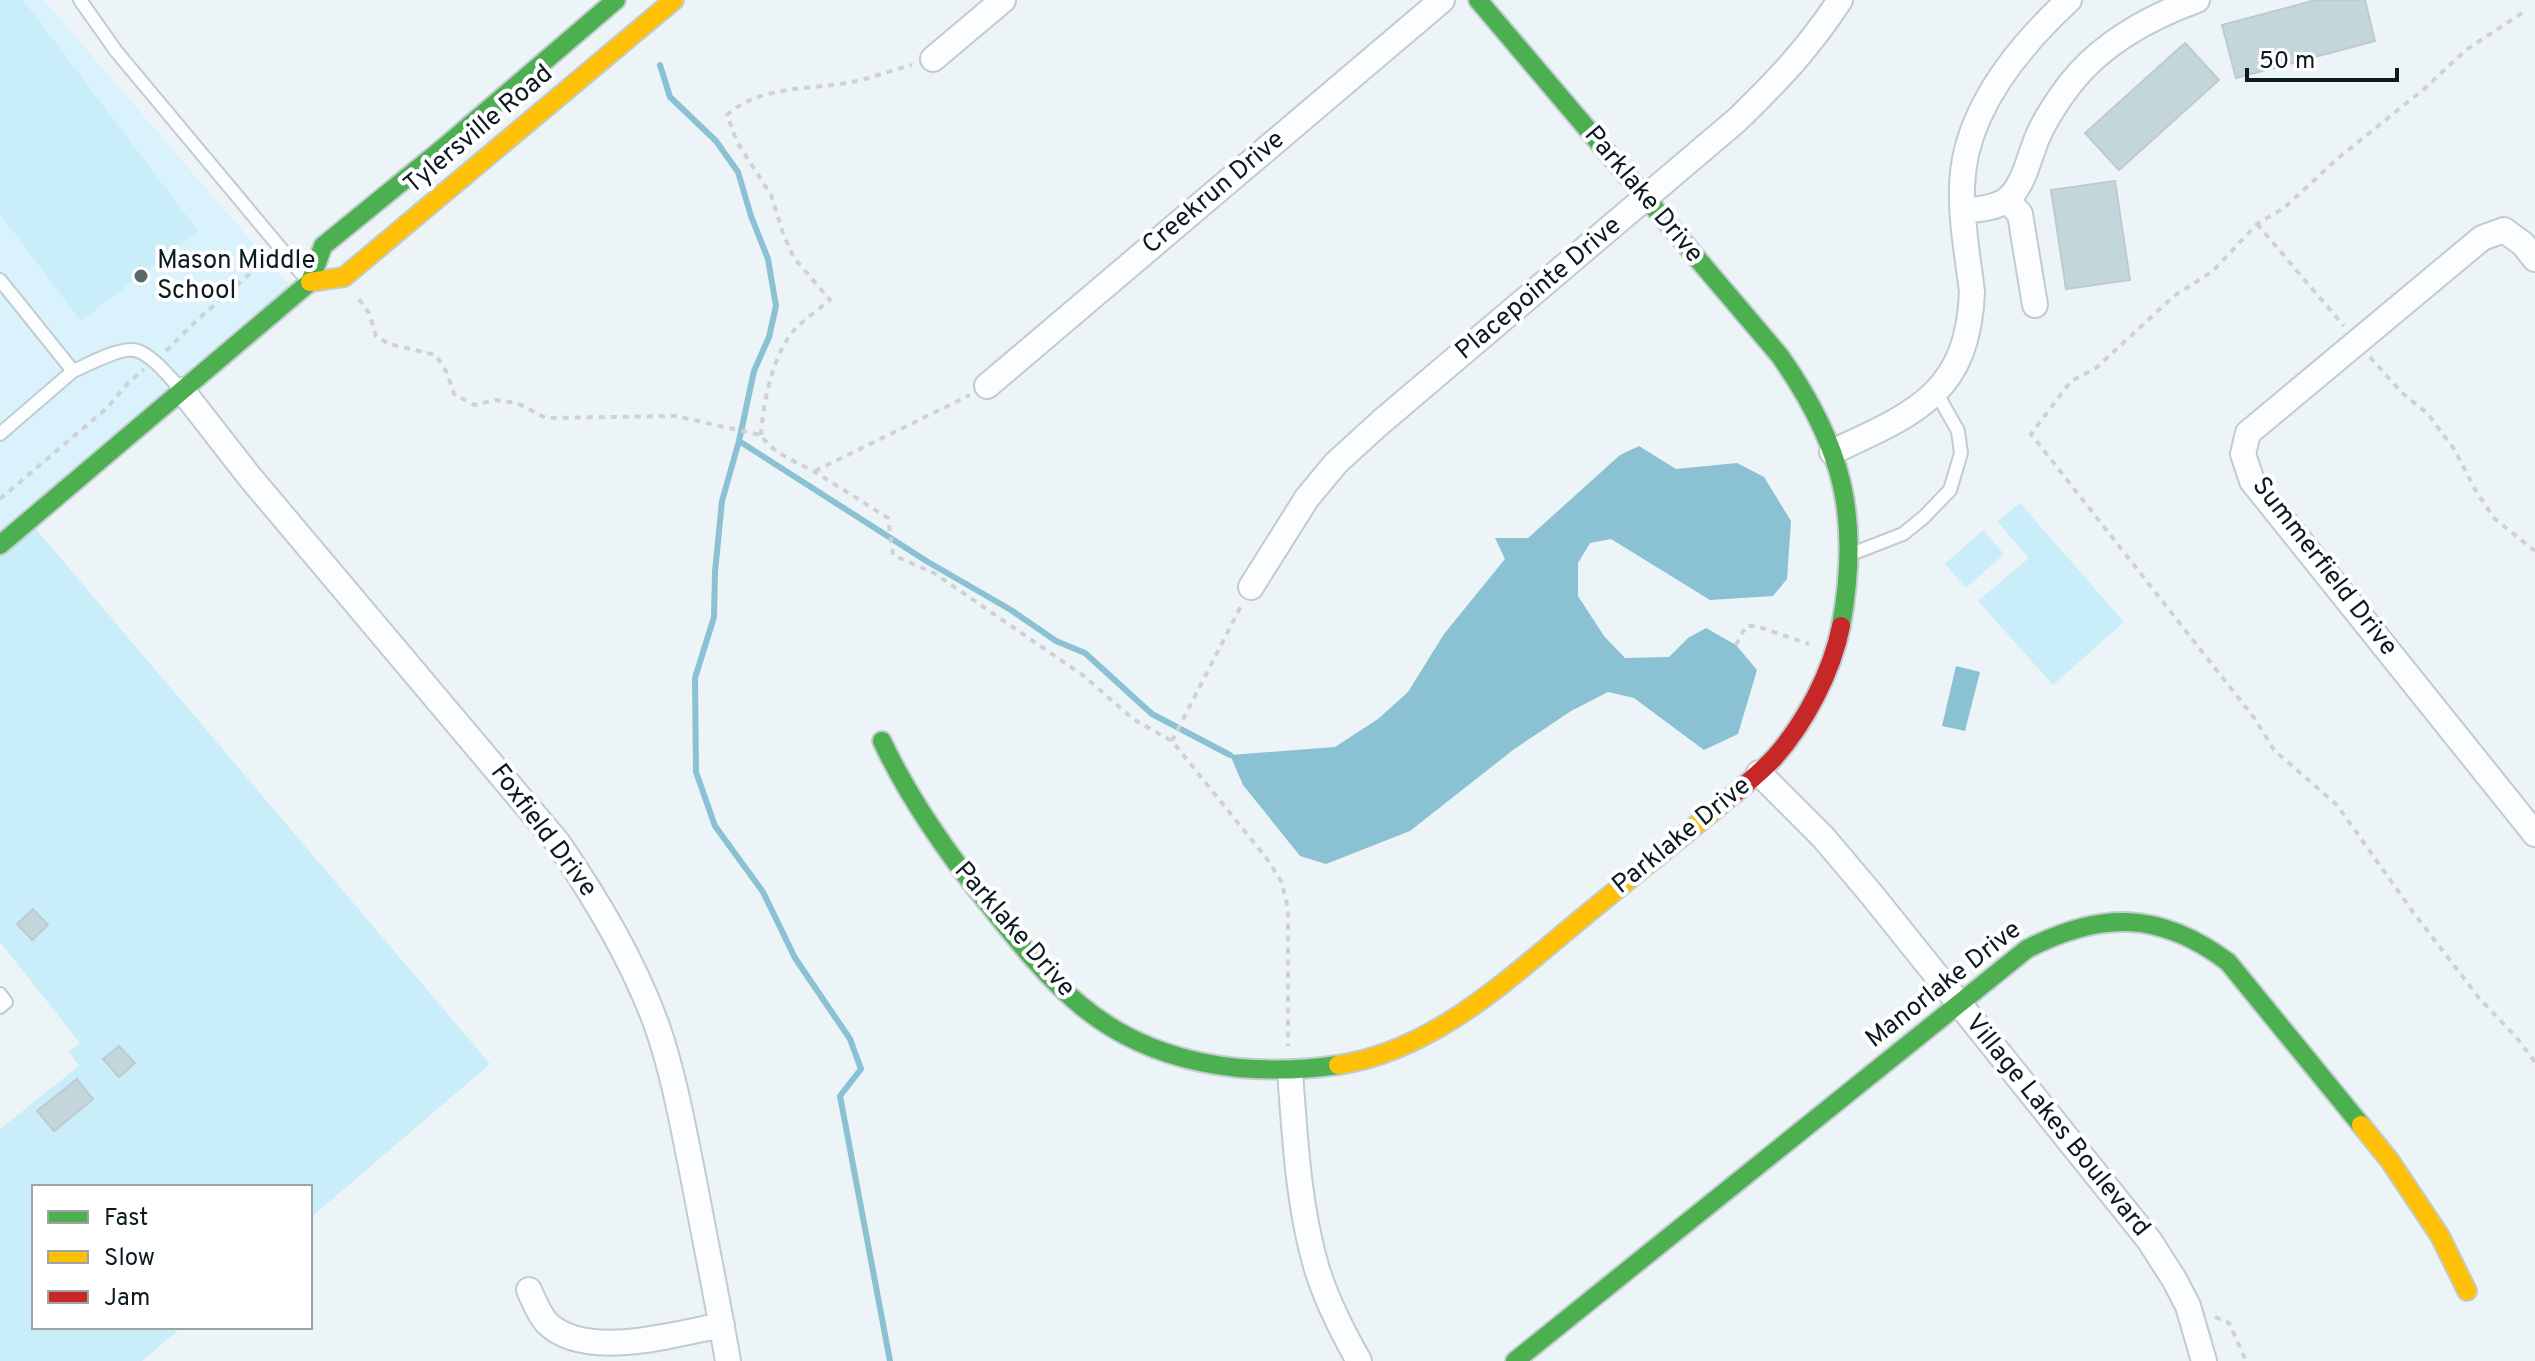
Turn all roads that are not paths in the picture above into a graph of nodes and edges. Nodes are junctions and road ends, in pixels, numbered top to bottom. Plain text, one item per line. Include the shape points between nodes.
1 (80, 0) edge
2 (616, 0) edge
3 (674, 0) edge
4 (1003, 0) edge
5 (1442, 0) edge
6 (1478, 0) edge
7 (1840, 0) edge
8 (2069, 0) edge
9 (2197, 0) edge
10 (933, 59) road end
11 (1646, 199) junction
12 (2007, 200) junction
13 (1963, 211) junction
14 (2535, 259) edge
15 (0, 280) edge
16 (310, 282) junction
17 (2035, 305) dead end
18 (73, 371) junction
19 (987, 386) road end
20 (182, 390) junction
21 (1936, 392) junction
22 (0, 434) edge
23 (1832, 452) junction
24 (0, 545) edge
25 (1851, 554) junction
26 (1251, 587) road end
27 (882, 741) dead end
28 (1759, 773) junction
29 (2535, 834) edge
30 (0, 994) edge
31 (1960, 1005) junction
32 (0, 1007) edge
33 (1290, 1072) junction
34 (529, 1290) dead end
35 (2467, 1291) dead end
36 (722, 1325) junction
37 (2202, 1358) edge
38 (728, 1361) edge
39 (1359, 1361) edge
40 (1515, 1361) edge

1 - 16 lane via 116,51
2 - 16 street, Tylersville Road via 323,246
3 - 16 street, Tylersville Road via 344,277
4 - 10 street
5 - 19 street, Creekrun Drive
6 - 11 street, Parklake Drive
7 - 11 street, Placepointe Drive via 1790,68
8 - 13 street via 2037,30 1993,90 1965,158
9 - 12 street via 2142,24 2082,71 2053,107
11 - 23 street, Parklake Drive via 1780,356 1807,394
11 - 26 street, Placepointe Drive via 1336,463 1297,510
12 - 13 street
12 - 17 street via 2020,214
13 - 21 street via 1971,308 1960,353
14 - 29 street, Summerfield Drive via 2504,230 2482,238 2248,433 2243,454 2252,481
15 - 18 lane
16 - 20 street, Tylersville Road
18 - 20 lane via 120,351 136,350
18 - 22 lane
20 - 24 street, Tylersville Road
20 - 36 street, Foxfield Drive via 540,820 607,918 657,1026 678,1097
21 - 23 street via 1899,421
21 - 25 lane via 1958,431 1961,453 1950,490 1903,534
23 - 25 street, Parklake Drive via 1847,508
25 - 28 street, Parklake Drive via 1848,600 1820,687 1797,727
27 - 33 street, Parklake Drive via 908,796 951,858 1047,975 1081,1006 1160,1051 1234,1069
28 - 31 street, Village Lakes Boulevard via 1823,837
28 - 33 street, Parklake Drive via 1453,1019 1385,1054
30 - 32 lane via 6,1002
31 - 35 street, Manorlake Drive via 2027,949 2068,929 2129,920 2175,930 2203,943 2248,984 2390,1161 2440,1236
31 - 37 street, Village Lakes Boulevard via 2149,1240 2188,1306
31 - 40 street, Manorlake Drive
33 - 39 street via 1305,1225 1332,1311
34 - 36 street via 548,1324 588,1343 633,1342
36 - 38 street, Foxfield Drive

